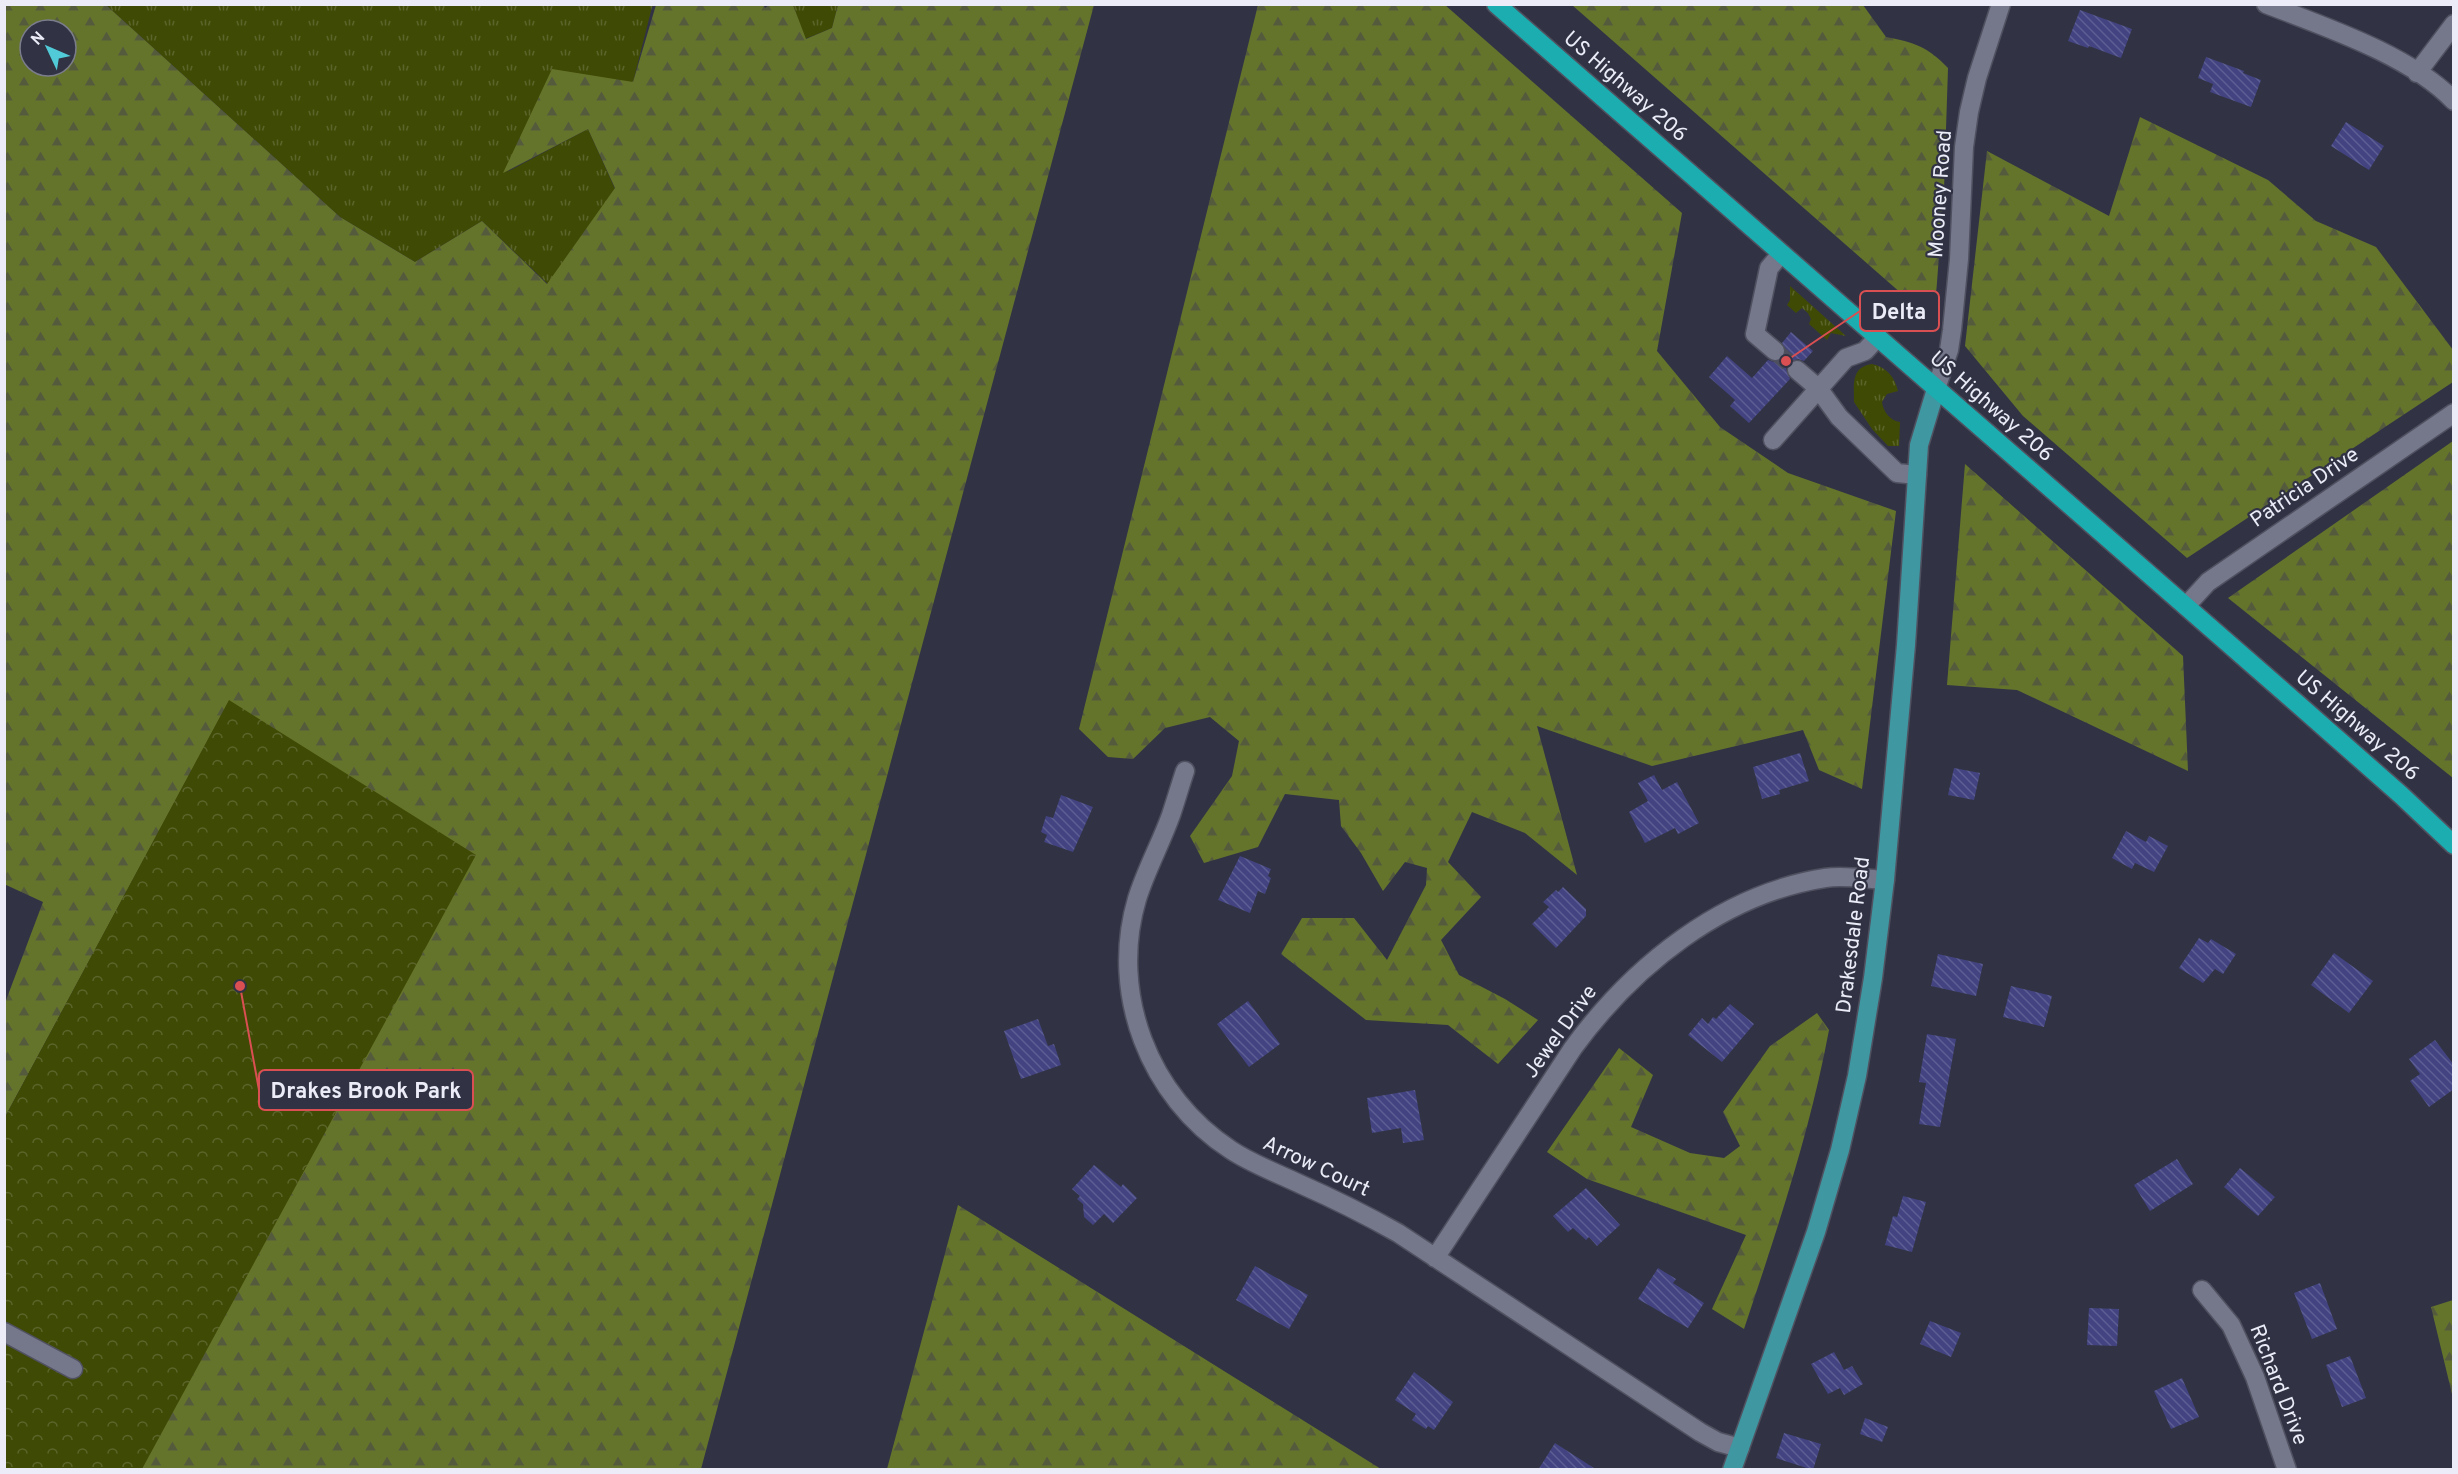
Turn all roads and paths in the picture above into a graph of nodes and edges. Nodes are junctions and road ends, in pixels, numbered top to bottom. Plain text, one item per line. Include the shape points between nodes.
1 (1496, 4) edge
2 (2001, 4) edge
3 (2266, 4) edge
4 (2454, 24) edge
5 (2416, 73) junction
6 (2454, 101) edge
7 (1781, 254) junction
8 (1878, 337) junction
9 (1775, 351) tunnel mouth
10 (1797, 370) tunnel mouth
11 (1818, 388) junction
12 (1936, 389) junction
13 (2454, 412) edge
14 (1773, 440) dead end
15 (1917, 475) junction
16 (2186, 606) junction
17 (1185, 771) dead end
18 (2454, 845) edge
19 (1884, 880) junction
20 (1436, 1258) junction
21 (2202, 1290) dead end
22 (4, 1332) edge
23 (74, 1369) dead end
24 (1740, 1448) junction
25 (1732, 1470) edge
26 (2287, 1470) edge

1 - 7 highway, US Highway 206
2 - 12 street, Mooney Road via 1969,112 1952,330
3 - 5 street via 2345,34
4 - 5 street
5 - 6 street
7 - 8 highway, US Highway 206
7 - 9 street via 1769,268 1755,334
8 - 11 street via 1865,351 1846,358
8 - 12 highway, US Highway 206
10 - 11 street
11 - 14 street
11 - 15 street via 1839,417 1897,473
12 - 15 main road, Drakesdale Road via 1921,436
12 - 16 highway, US Highway 206
13 - 16 street, Patricia Drive via 2208,582
15 - 19 main road, Drakesdale Road
16 - 18 highway, US Highway 206
17 - 20 street, Arrow Court via 1137,900 1130,937 1131,997 1150,1057 1182,1108 1231,1150 1360,1212
19 - 20 street, Jewel Drive via 1827,878 1758,898 1691,933 1640,972 1594,1019
19 - 24 main road, Drakesdale Road via 1862,1052 1842,1141 1816,1232
20 - 24 street, Arrow Court via 1700,1432
21 - 26 street, Richard Drive via 2231,1325 2255,1377
22 - 23 street
24 - 25 main road, Drakesdale Road

